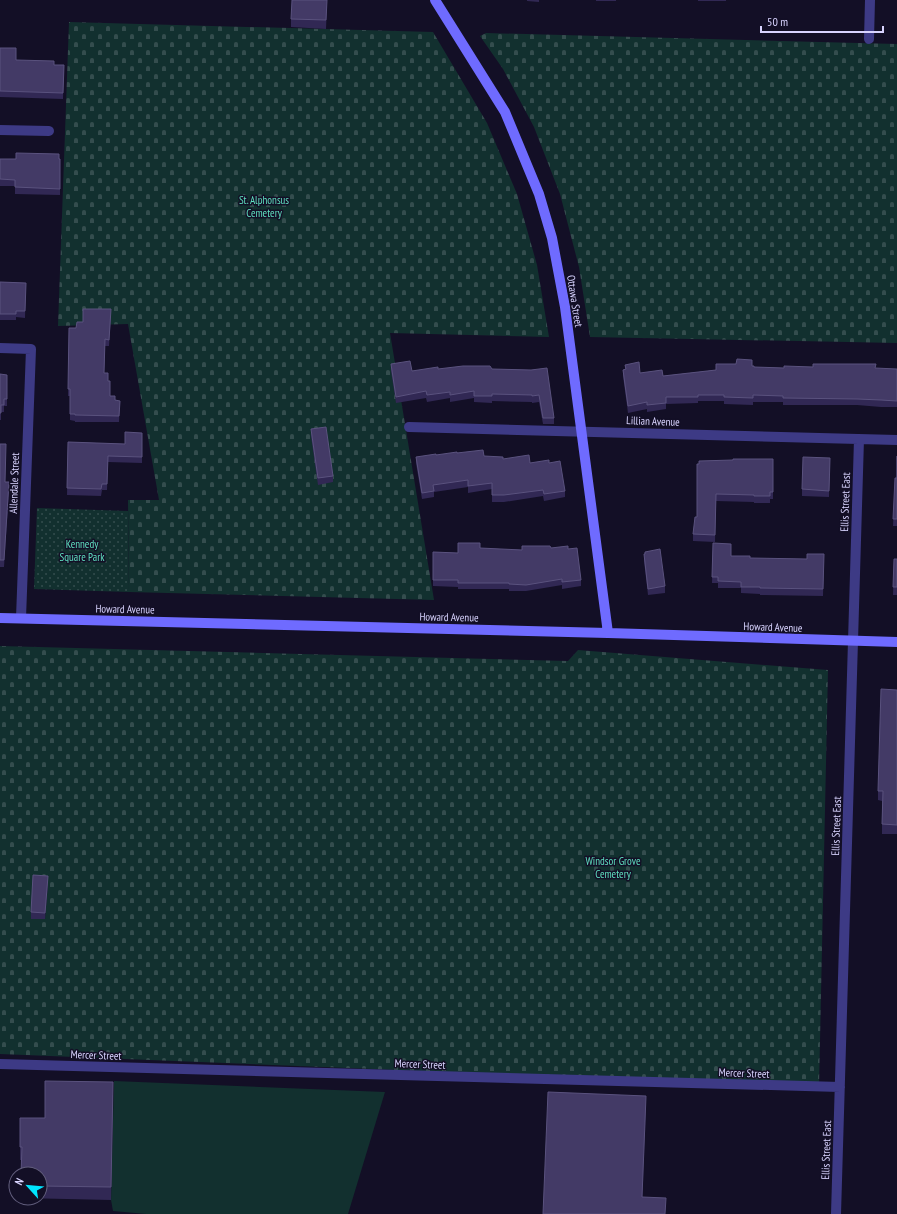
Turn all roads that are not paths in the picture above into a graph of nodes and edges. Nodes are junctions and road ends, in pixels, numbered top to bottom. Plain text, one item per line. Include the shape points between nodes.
1 (435, 0) edge
2 (870, 0) edge
3 (869, 39) dead end
4 (0, 130) edge
5 (49, 131) dead end
6 (0, 348) edge
7 (409, 427) dead end
8 (581, 431) junction
9 (859, 439) junction
10 (897, 440) edge
11 (0, 618) edge
12 (21, 618) junction
13 (608, 633) junction
14 (853, 642) junction
15 (897, 642) edge
16 (0, 1064) edge
17 (840, 1087) junction
18 (836, 1214) edge

1 - 8 main road, Ottawa Street via 505,112 539,194 552,238 565,307
2 - 3 street
4 - 5 street
6 - 12 street, Allendale Street via 31,349
7 - 8 street, Lillian Avenue
8 - 9 street, Lillian Avenue
8 - 13 main road, Ottawa Street
9 - 10 street, Lillian Avenue
9 - 14 street, Ellis Street East
11 - 12 main road, Howard Avenue
12 - 13 main road, Howard Avenue
13 - 14 main road, Howard Avenue
14 - 15 main road, Howard Avenue
14 - 17 street, Ellis Street East
16 - 17 street, Mercer Street
17 - 18 street, Ellis Street East

